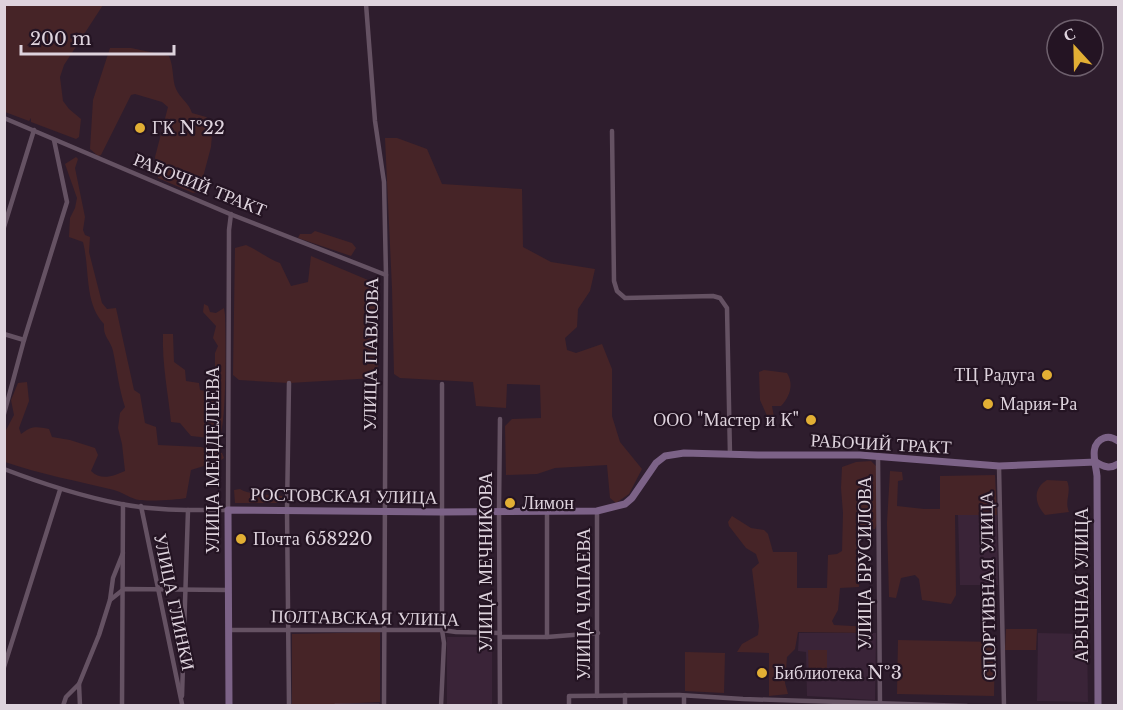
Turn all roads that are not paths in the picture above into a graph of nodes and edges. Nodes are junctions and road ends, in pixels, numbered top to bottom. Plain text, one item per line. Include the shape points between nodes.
1 (366, 4) edge
2 (4, 118) edge
3 (34, 130) junction
4 (612, 131) dead end
5 (54, 140) junction
6 (231, 214) junction
7 (4, 227) edge
8 (386, 275) junction
9 (4, 334) edge
10 (24, 340) junction
11 (289, 382) dead end
12 (442, 384) dead end
13 (4, 414) edge
14 (500, 419) dead end
15 (1118, 441) edge
16 (1094, 448) junction
17 (730, 455) junction
18 (665, 456) joint
19 (878, 456) junction
20 (1096, 462) junction
21 (1080, 463) junction
22 (1119, 464) edge
23 (999, 466) junction
24 (1105, 467) junction
25 (4, 469) edge
26 (1097, 476) junction
27 (60, 490) junction
28 (123, 504) junction
29 (141, 506) junction
30 (188, 510) junction
31 (228, 510) junction
32 (287, 510) junction
33 (383, 510) junction
34 (597, 511) junction
35 (441, 512) junction
36 (499, 512) junction
37 (547, 512) junction
38 (124, 551) junction
39 (124, 589) junction
40 (157, 589) junction
41 (187, 589) junction
42 (228, 590) junction
43 (110, 600) junction
44 (229, 630) junction
45 (287, 630) junction
46 (383, 630) junction
47 (442, 630) junction
48 (598, 633) junction
49 (500, 635) junction
50 (547, 637) junction
51 (4, 667) edge
52 (80, 684) junction
53 (625, 695) junction
54 (597, 696) junction
55 (684, 696) junction
56 (743, 702) edge
57 (799, 702) edge
58 (63, 705) edge
59 (80, 705) edge
60 (122, 705) edge
61 (182, 705) edge
62 (229, 705) edge
63 (289, 705) edge
64 (335, 705) edge
65 (382, 705) edge
66 (441, 705) edge
67 (500, 705) edge
68 (569, 705) edge
69 (626, 705) edge
70 (684, 705) edge
71 (880, 705) edge
72 (967, 705) edge
73 (1004, 705) edge
74 (1098, 705) edge

1 - 8 street, УЛИЦА ПАВЛОВА via 384,182
2 - 3 street, РАБОЧИЙ ТРАКТ
3 - 5 street, РАБОЧИЙ ТРАКТ
3 - 7 street
4 - 17 street via 617,291 625,298 713,296 720,298 727,308
5 - 6 street, РАБОЧИЙ ТРАКТ
5 - 10 street via 67,202
6 - 8 street, РАБОЧИЙ ТРАКТ
6 - 31 street, УЛИЦА МЕНДЕЛЕЕВА
8 - 33 street, УЛИЦА ПАВЛОВА
9 - 10 street
10 - 13 street
11 - 32 street
12 - 35 street
14 - 36 street, УЛИЦА МЕЧНИКОВА
15 - 16 street via 1106,437
16 - 20 street
16 - 21 street
17 - 18 street, РАБОЧИЙ ТРАКТ
17 - 19 street, РАБОЧИЙ ТРАКТ
18 - 34 street, РОСТОВСКАЯ УЛИЦА via 633,498
19 - 23 street, РАБОЧИЙ ТРАКТ
19 - 71 street, УЛИЦА БРУСИЛОВА
20 - 21 street, РАБОЧИЙ ТРАКТ
20 - 24 street
20 - 26 street, АРЫЧНАЯ УЛИЦА
21 - 23 street, РАБОЧИЙ ТРАКТ
22 - 24 street
23 - 73 street, СПОРТИВНАЯ УЛИЦА
24 - 26 street
25 - 27 street, РОСТОВСКАЯ УЛИЦА
26 - 74 street, АРЫЧНАЯ УЛИЦА
27 - 28 street, РОСТОВСКАЯ УЛИЦА
27 - 51 street
28 - 29 street, РОСТОВСКАЯ УЛИЦА
28 - 38 street
29 - 30 street, РОСТОВСКАЯ УЛИЦА
29 - 40 street, УЛИЦА ГЛИНКИ
30 - 31 street, РОСТОВСКАЯ УЛИЦА
30 - 41 street
31 - 32 street, РОСТОВСКАЯ УЛИЦА
31 - 42 street, УЛИЦА МЕНДЕЛЕЕВА
32 - 33 street, РОСТОВСКАЯ УЛИЦА
32 - 45 street
33 - 35 street, РОСТОВСКАЯ УЛИЦА
33 - 46 street, УЛИЦА ПАВЛОВА
34 - 37 street, РОСТОВСКАЯ УЛИЦА
34 - 48 street, УЛИЦА ЧАПАЕВА
35 - 36 street, РОСТОВСКАЯ УЛИЦА
35 - 47 street
36 - 37 street, РОСТОВСКАЯ УЛИЦА
36 - 49 street, УЛИЦА МЕЧНИКОВА
37 - 50 street
38 - 39 street
38 - 43 street via 113,578
39 - 40 street
39 - 43 street
39 - 60 street
40 - 41 street
40 - 61 street, УЛИЦА ГЛИНКИ
41 - 42 street
41 - 61 street
42 - 44 street, УЛИЦА МЕНДЕЛЕЕВА
43 - 52 street
44 - 45 street, ПОЛТАВСКАЯ УЛИЦА
44 - 62 street, УЛИЦА МЕНДЕЛЕЕВА
45 - 46 street, ПОЛТАВСКАЯ УЛИЦА
45 - 63 street
46 - 47 street, ПОЛТАВСКАЯ УЛИЦА
46 - 65 street, УЛИЦА ПАВЛОВА
47 - 49 street, ПОЛТАВСКАЯ УЛИЦА
47 - 66 street
48 - 50 street, ПОЛТАВСКАЯ УЛИЦА
48 - 54 street, УЛИЦА ЧАПАЕВА
49 - 50 street, ПОЛТАВСКАЯ УЛИЦА
49 - 67 street, УЛИЦА МЕЧНИКОВА
52 - 58 street via 66,696
52 - 59 street
53 - 54 street
53 - 55 street
53 - 69 street
54 - 68 street, УЛИЦА ЧАПАЕВА via 569,696
55 - 56 street
55 - 70 street
56 - 57 street
57 - 71 street
64 - 65 street
71 - 72 street

